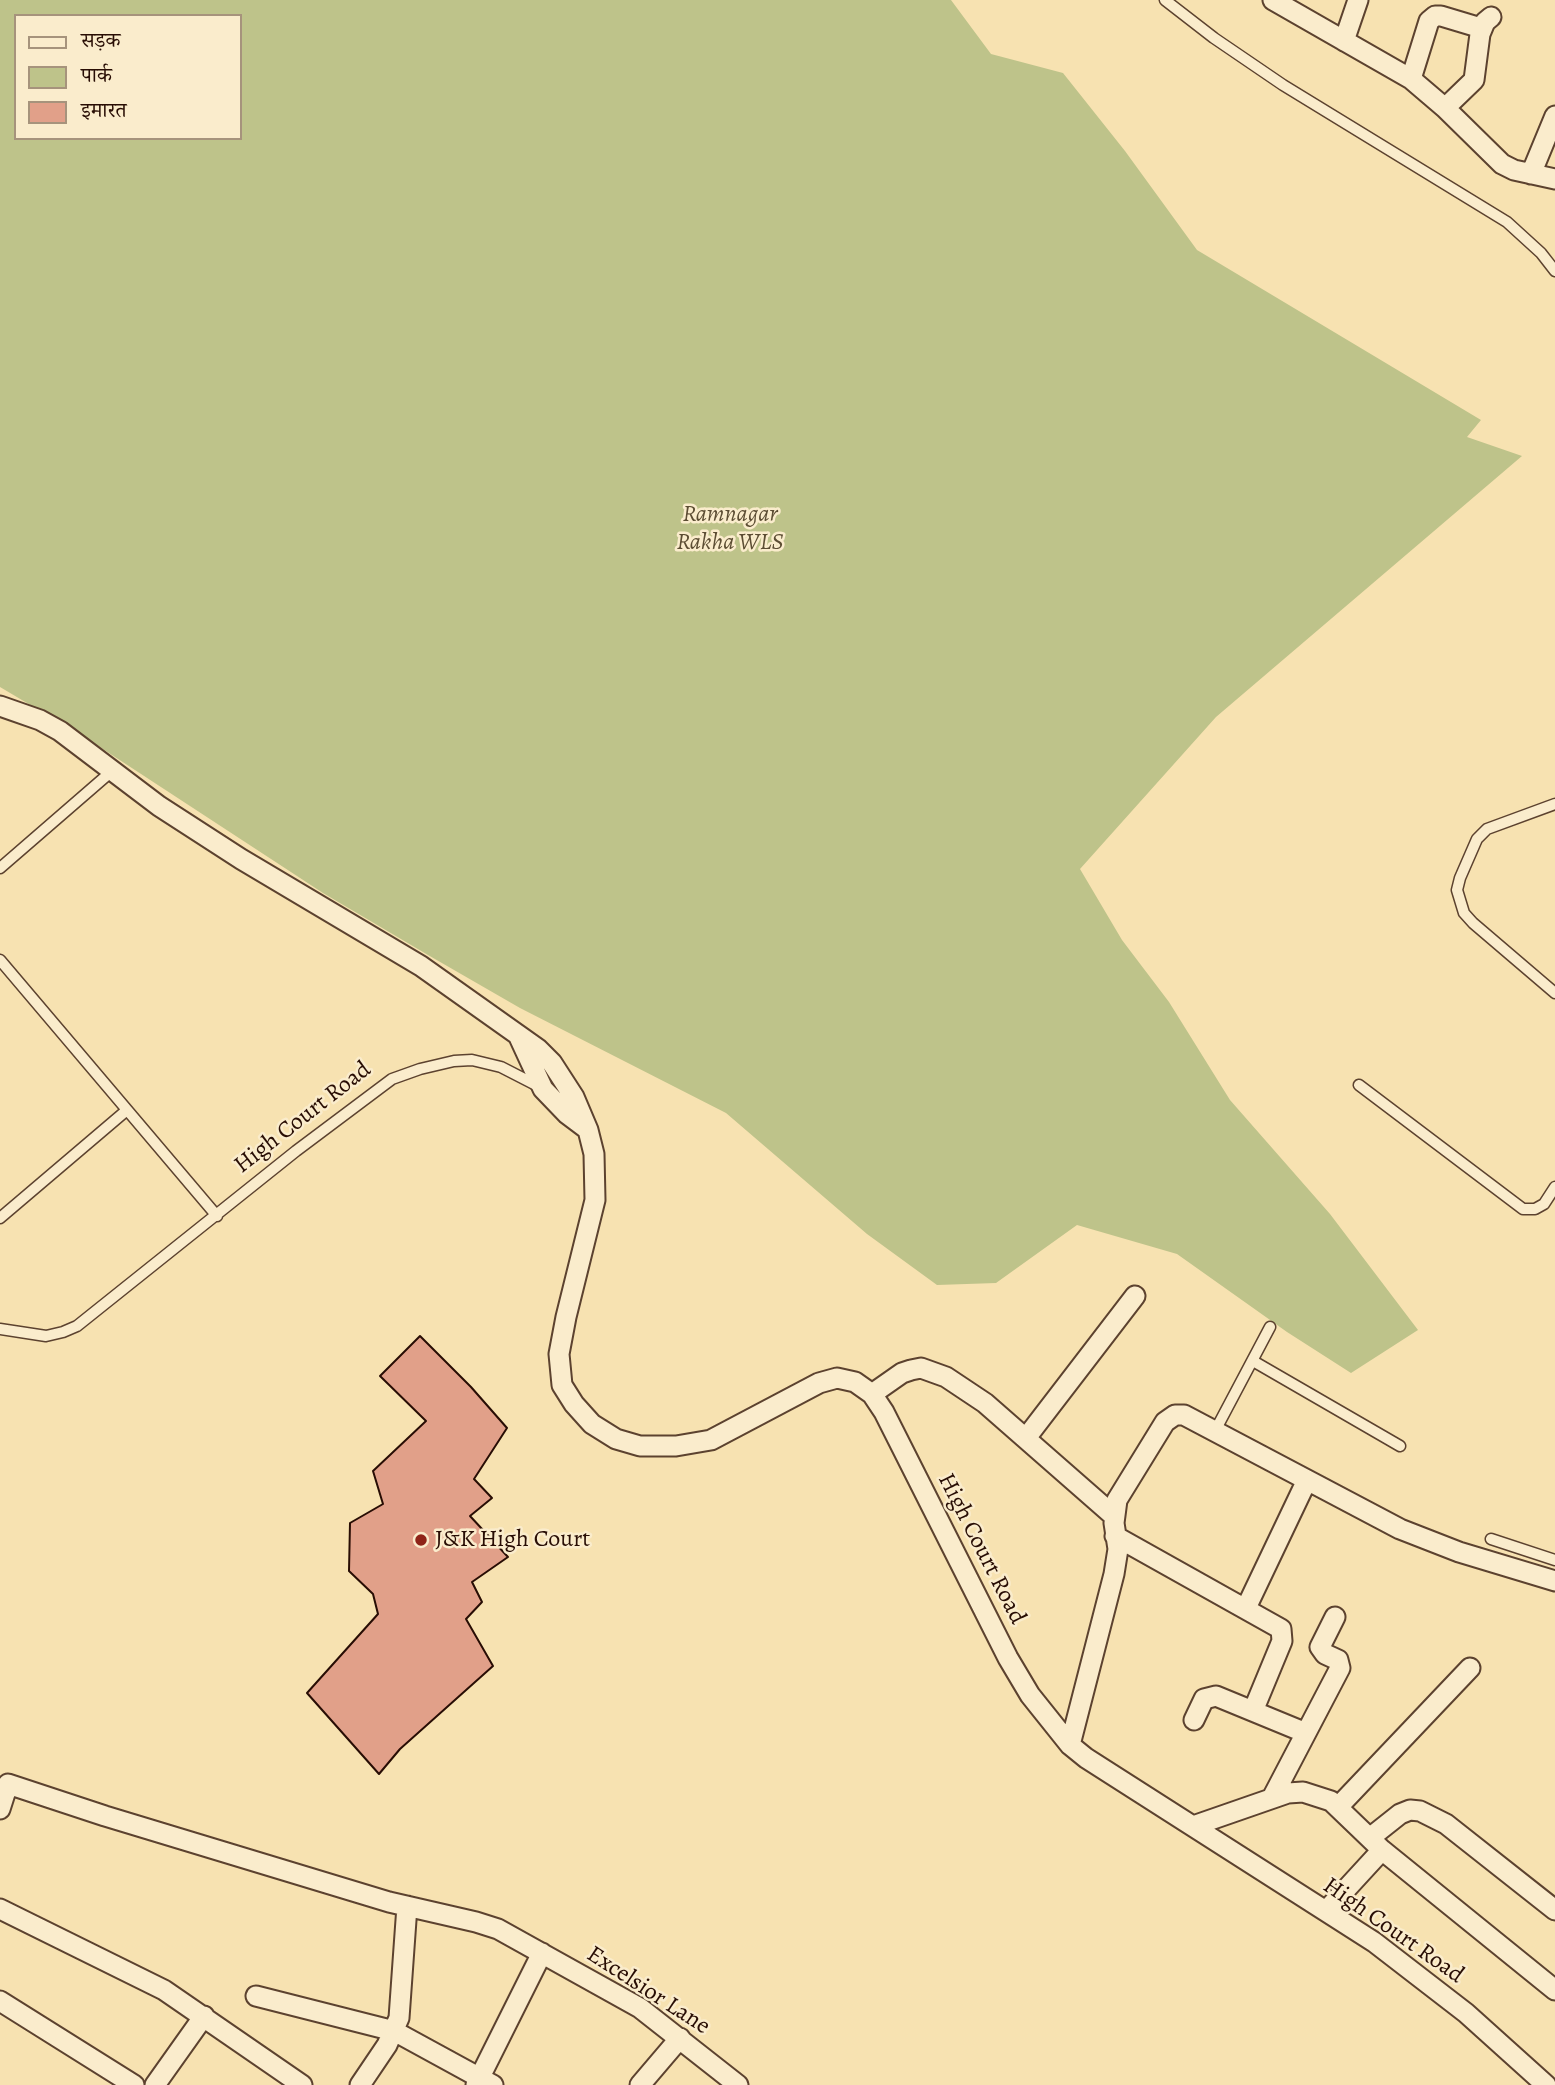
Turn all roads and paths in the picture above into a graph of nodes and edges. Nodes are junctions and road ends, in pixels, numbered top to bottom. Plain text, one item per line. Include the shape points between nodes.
1 (1165, 0) edge
2 (1273, 0) edge
3 (1358, 0) edge
4 (1344, 41) junction
5 (1411, 79) junction
6 (1445, 108) junction
7 (1554, 119) edge
8 (1531, 174) junction
9 (1555, 179) edge
10 (1555, 271) edge
11 (0, 706) edge
12 (113, 771) junction
13 (1555, 804) edge
14 (0, 868) edge
15 (0, 960) edge
16 (1555, 993) edge
17 (518, 1035) junction
18 (1359, 1085) dead end
19 (543, 1089) junction
20 (127, 1110) junction
21 (588, 1130) junction
22 (1555, 1187) edge
23 (216, 1216) junction
24 (0, 1218) edge
25 (1135, 1296) dead end
26 (1270, 1327) dead end
27 (0, 1329) edge
28 (1253, 1361) junction
29 (872, 1394) junction
30 (1215, 1431) junction
31 (1026, 1438) junction
32 (1400, 1446) dead end
33 (1307, 1480) junction
34 (1114, 1516) junction
35 (1115, 1536) junction
36 (1491, 1539) dead end
37 (1555, 1560) edge
38 (1555, 1581) edge
39 (1246, 1608) junction
40 (1335, 1617) dead end
41 (1470, 1668) dead end
42 (1253, 1711) junction
43 (1194, 1720) dead end
44 (1306, 1733) junction
45 (1070, 1745) junction
46 (4, 1781) edge
47 (1272, 1798) junction
48 (1338, 1807) junction
49 (0, 1809) edge
50 (1193, 1826) junction
51 (1376, 1843) junction
52 (407, 1906) junction
53 (0, 1909) edge
54 (1555, 1910) edge
55 (1326, 1911) junction
56 (534, 1948) junction
57 (1551, 1979) edge
58 (256, 1996) dead end
59 (0, 2001) edge
60 (204, 2016) junction
61 (394, 2031) junction
62 (680, 2038) junction
63 (483, 2083) edge
64 (134, 2085) edge
65 (155, 2085) edge
66 (302, 2085) edge
67 (360, 2085) edge
68 (640, 2085) edge
69 (738, 2085) edge
70 (1546, 2085) edge

1 - 10 lane via 1283,85 1507,222
2 - 4 street
3 - 4 street
4 - 5 street
5 - 6 street
5 - 6 street via 1426,26 1435,16 1486,22 1474,80
6 - 8 street via 1493,157
7 - 8 street
8 - 9 street
11 - 12 street via 60,731
12 - 14 lane
12 - 17 street via 241,859 421,966
13 - 16 lane via 1487,829 1477,839 1457,890 1464,913
15 - 20 lane
17 - 19 street
17 - 21 street via 552,1063
18 - 22 lane via 1523,1209 1544,1204
19 - 21 street
19 - 23 lane, High Court Road via 501,1067 472,1060 392,1079
20 - 23 lane
20 - 24 lane
21 - 29 street via 594,1154 595,1200 559,1354 562,1385 592,1424 616,1439 640,1446 676,1446 710,1440 799,1392 837,1378 855,1382
23 - 27 lane, High Court Road via 77,1326 46,1336
25 - 31 street
26 - 28 lane
28 - 30 lane
28 - 32 lane
29 - 31 street via 902,1373 931,1370 967,1390
29 - 45 street, High Court Road via 1008,1658 1030,1695
30 - 33 street
30 - 34 street via 1184,1415 1170,1418 1117,1500
31 - 34 street
33 - 38 street via 1431,1542
33 - 39 street
34 - 35 street
35 - 39 street
35 - 45 street via 1114,1574
36 - 37 lane
39 - 42 street via 1276,1624 1282,1634
40 - 44 street via 1320,1647 1338,1660 1340,1668
41 - 48 street
42 - 43 street via 1210,1696
42 - 44 street
44 - 47 street
45 - 50 street, High Court Road
46 - 49 street
46 - 52 street, Excelsior Lane
47 - 48 street via 1303,1792
47 - 50 street
48 - 51 street
50 - 55 street, High Court Road
51 - 54 street via 1400,1814 1420,1811 1454,1830
51 - 55 street
51 - 57 street
52 - 56 street, Excelsior Lane via 498,1929
52 - 61 street via 402,1999
53 - 60 street via 164,1990
55 - 70 street, High Court Road via 1419,1975
56 - 62 street, Excelsior Lane via 639,2008
56 - 63 street
58 - 61 street
59 - 64 street
60 - 65 street
60 - 66 street
61 - 63 street
61 - 67 street
62 - 68 street
62 - 69 street, Excelsior Lane

